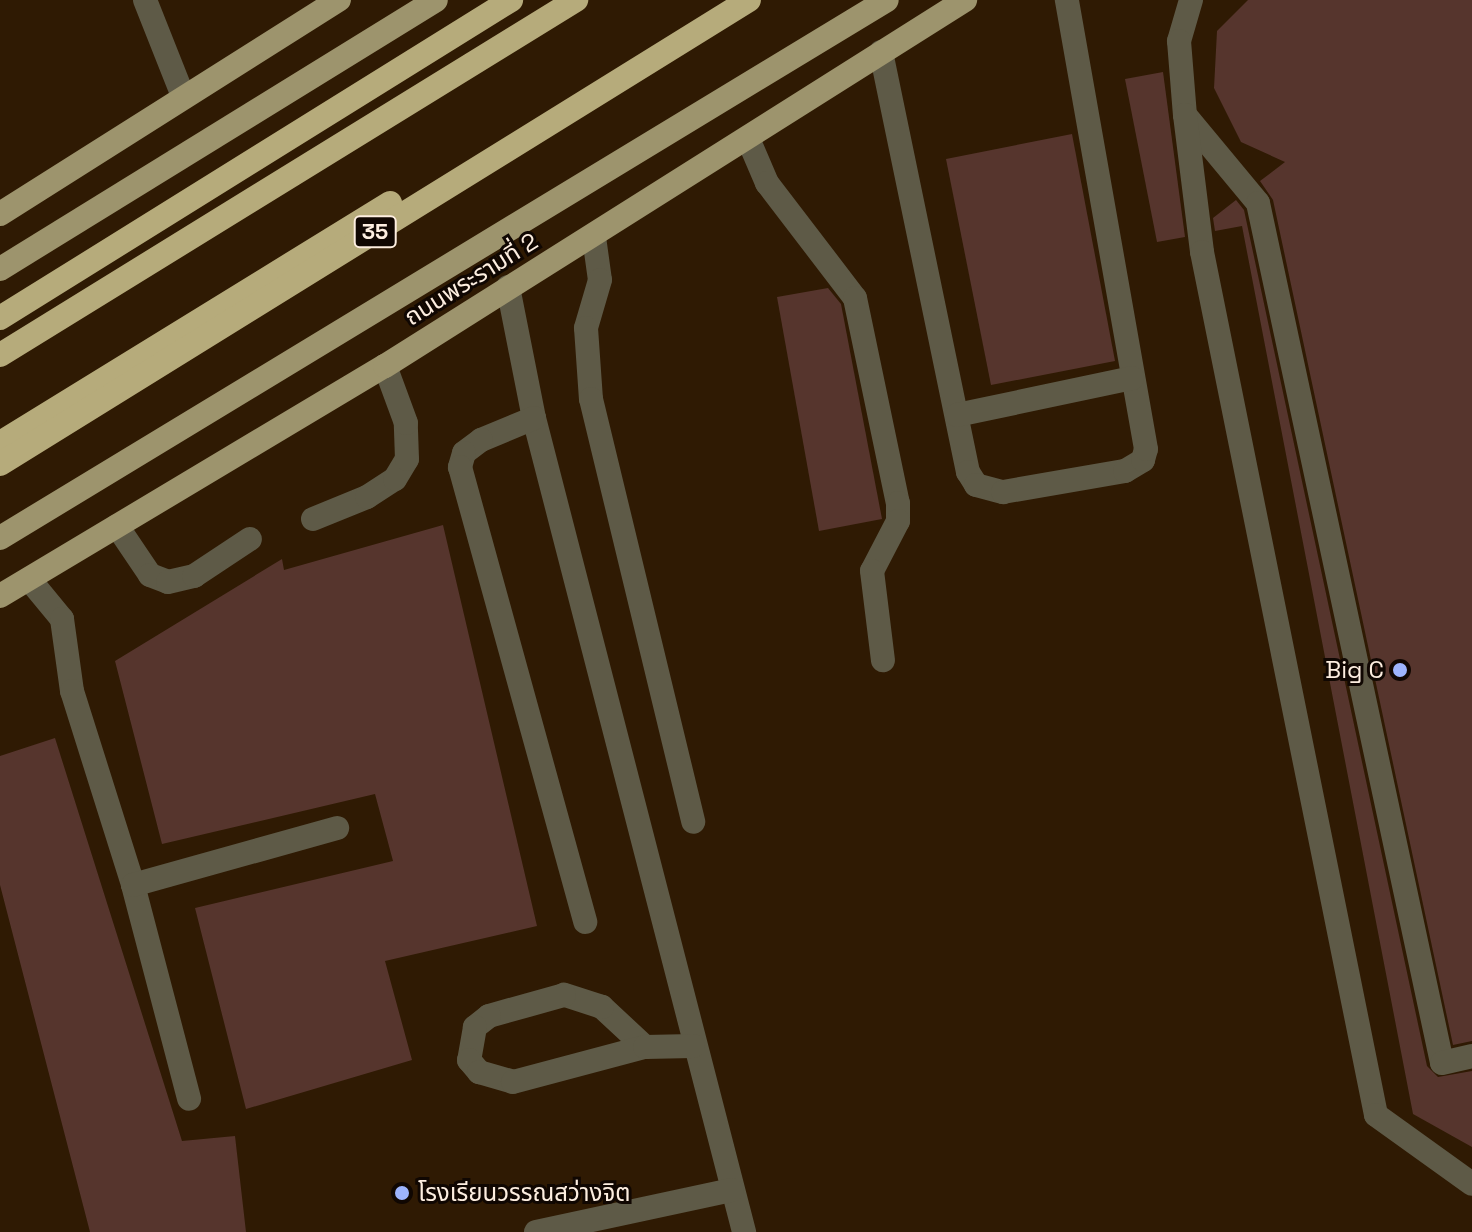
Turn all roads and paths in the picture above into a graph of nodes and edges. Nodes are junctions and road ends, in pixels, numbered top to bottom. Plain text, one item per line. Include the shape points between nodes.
1 (145, 0) edge
2 (339, 0) edge
3 (436, 0) edge
4 (511, 0) edge
5 (576, 0) edge
6 (718, 0) edge
7 (749, 0) edge
8 (887, 0) edge
9 (965, 0) edge
10 (1067, 0) edge
11 (1187, 2) edge
12 (881, 52) junction
13 (183, 96) junction
14 (1185, 115) junction
15 (749, 141) junction
16 (0, 214) edge
17 (594, 237) junction
18 (0, 269) edge
19 (508, 287) junction
20 (0, 318) edge
21 (0, 355) edge
22 (385, 366) junction
23 (1132, 378) junction
24 (957, 415) junction
25 (534, 418) junction
26 (0, 443) edge
27 (0, 464) edge
28 (313, 519) dead end
29 (117, 526) junction
30 (0, 538) edge
31 (250, 539) dead end
32 (29, 579) junction
33 (0, 596) edge
34 (883, 660) dead end
35 (693, 822) dead end
36 (337, 828) dead end
37 (133, 885) junction
38 (585, 922) dead end
39 (693, 1046) junction
40 (645, 1047) junction
41 (1472, 1056) edge
42 (189, 1099) dead end
43 (1472, 1184) edge
44 (732, 1190) junction
45 (536, 1232) edge
46 (744, 1232) edge

1 - 13 lane
2 - 13 main road
3 - 18 main road
4 - 20 highway
5 - 21 highway
6 - 26 highway
7 - 27 highway, 35
8 - 30 main road
9 - 12 main road, ถนนพระรามที่ 2
10 - 23 lane
11 - 14 lane via 1179,41
12 - 15 main road, ถนนพระรามที่ 2
12 - 24 lane
13 - 16 main road
14 - 41 lane via 1258,203 1442,1063
14 - 43 lane via 1202,252 1376,1115
15 - 17 main road, ถนนพระรามที่ 2
15 - 34 lane via 767,183 855,298 898,503 898,521 872,571
17 - 19 main road, ถนนพระรามที่ 2
17 - 35 lane via 600,280 586,328 591,399
19 - 22 main road, ถนนพระรามที่ 2
19 - 25 lane
22 - 28 lane via 406,423 407,459 395,479 367,497
22 - 29 main road, ถนนพระรามที่ 2
23 - 24 lane
23 - 24 lane via 1146,449 1143,460 1125,471 985,490 968,472
25 - 38 lane via 481,440 464,453 460,467
25 - 39 lane
29 - 31 lane via 150,575 168,582 194,576
29 - 32 main road, ถนนพระรามที่ 2
32 - 33 main road, ถนนพระรามที่ 2
32 - 37 lane via 62,619 72,691
36 - 37 lane
37 - 42 lane
39 - 40 lane
39 - 44 lane
40 - 40 lane via 513,1082 479,1072 469,1060 475,1027 489,1016 564,995 602,1007
44 - 45 lane
44 - 46 lane

